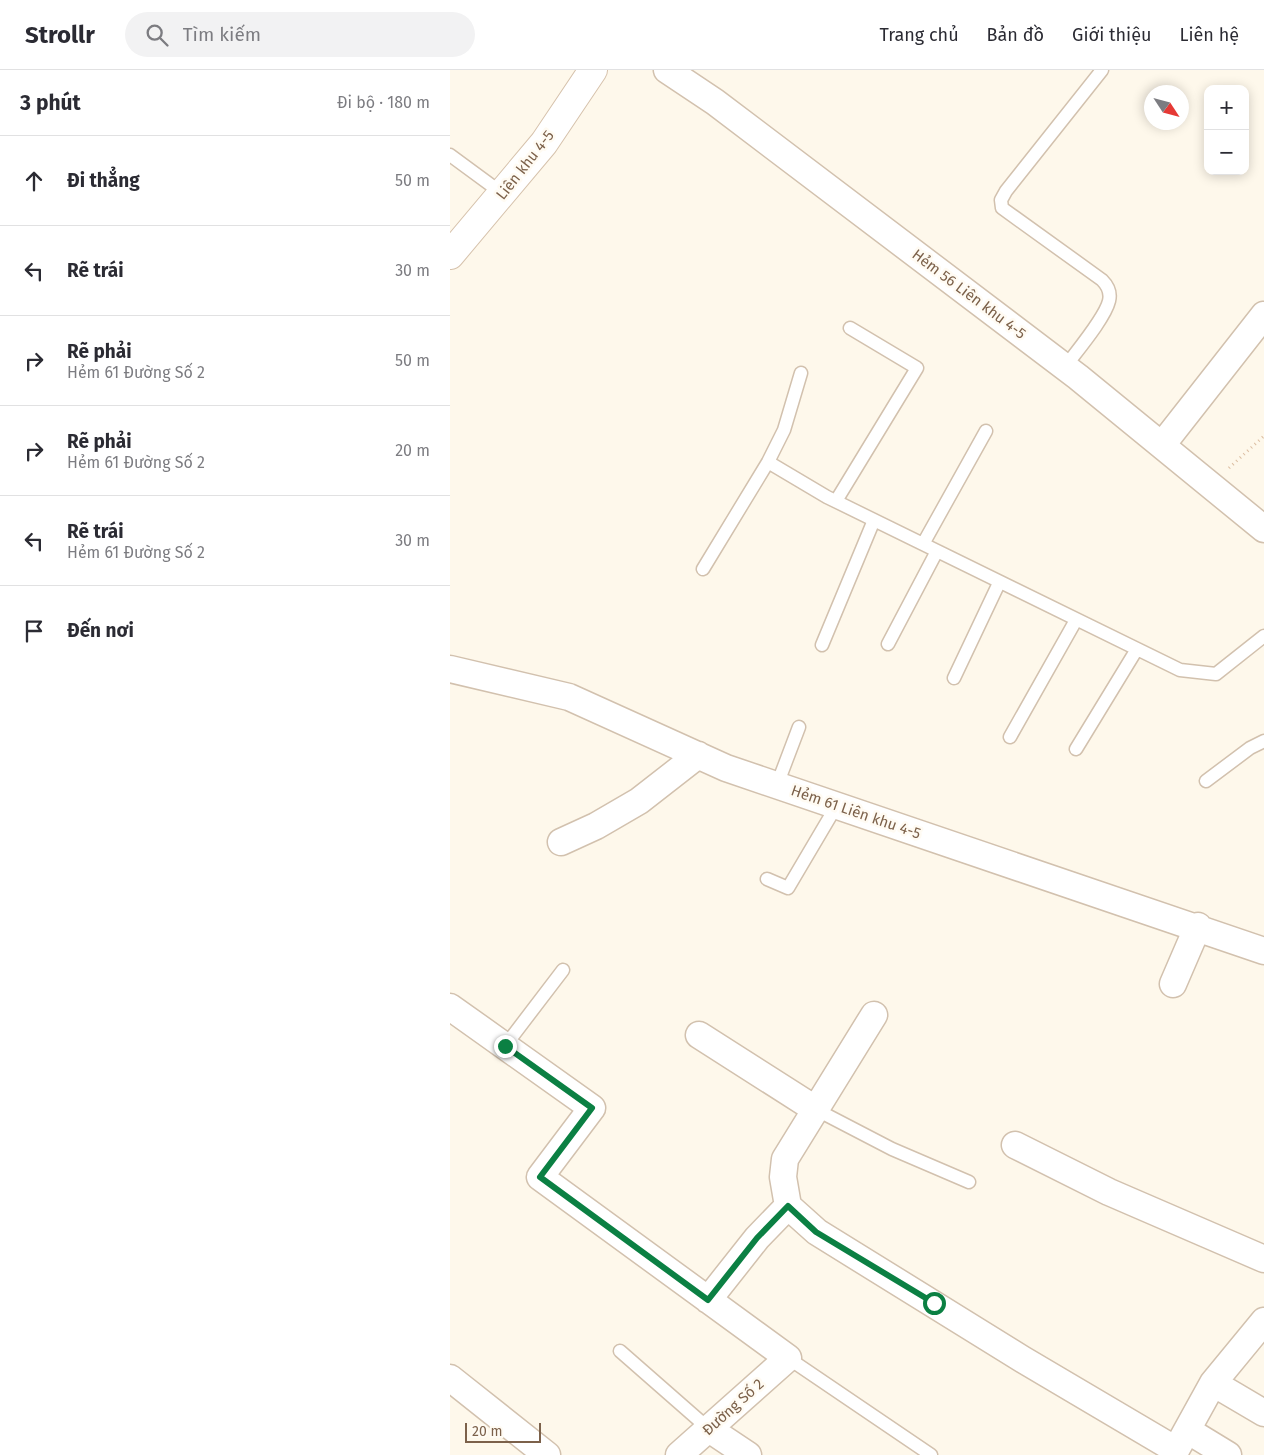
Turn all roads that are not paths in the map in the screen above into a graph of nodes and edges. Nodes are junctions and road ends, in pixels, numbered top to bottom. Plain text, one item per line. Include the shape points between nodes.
1 (593, 70) edge
2 (667, 70) edge
3 (1102, 70) edge
4 (450, 155) edge
5 (503, 194) junction
6 (454, 245) edge
7 (1264, 315) edge
8 (850, 328) dead end
9 (1255, 334) edge
10 (1066, 367) junction
11 (800, 373) dead end
12 (986, 431) dead end
13 (1162, 445) junction
14 (768, 462) junction
15 (836, 501) junction
16 (874, 520) junction
17 (1264, 529) edge
18 (923, 544) junction
19 (937, 551) junction
20 (703, 569) dead end
21 (1000, 583) junction
22 (1076, 620) junction
23 (1264, 636) edge
24 (888, 644) dead end
25 (822, 645) dead end
26 (1137, 649) junction
27 (450, 669) edge
28 (954, 678) dead end
29 (799, 727) dead end
30 (1010, 737) dead end
31 (1264, 742) edge
32 (1076, 748) dead end
33 (698, 755) junction
34 (1206, 781) dead end
35 (777, 785) junction
36 (837, 805) junction
37 (561, 842) dead end
38 (767, 880) dead end
39 (1198, 926) junction
40 (1264, 951) edge
41 (562, 970) dead end
42 (1173, 984) dead end
43 (450, 1007) edge
44 (874, 1015) dead end
45 (699, 1035) dead end
46 (505, 1046) junction
47 (816, 1109) junction
48 (1015, 1145) dead end
49 (969, 1182) dead end
50 (788, 1206) junction
51 (1264, 1259) edge
52 (708, 1300) junction
53 (1264, 1321) edge
54 (620, 1351) dead end
55 (788, 1358) junction
56 (450, 1378) edge
57 (1213, 1384) junction
58 (1264, 1413) edge
59 (709, 1429) junction
60 (1187, 1430) junction
61 (547, 1455) edge
62 (679, 1455) edge
63 (748, 1455) edge
64 (931, 1455) edge
65 (1228, 1455) edge

1 - 5 street, Liên khu 4-5 via 544,143
2 - 10 street, Hẻm 56 Liên khu 4-5 via 715,102
3 - 10 lane via 1001,200 1002,208 1109,288 1109,301
4 - 5 lane
5 - 6 street, Liên khu 4-5
7 - 9 street
8 - 15 lane via 917,368
9 - 13 street
10 - 13 street, Hẻm 56 Liên khu 4-5
11 - 14 lane via 784,430
12 - 18 lane
13 - 17 street, Hẻm 56 Liên khu 4-5
14 - 15 lane
14 - 20 lane
15 - 16 lane
16 - 18 lane
16 - 25 lane
18 - 19 lane
19 - 21 lane
19 - 24 lane
21 - 22 lane
21 - 28 lane
22 - 26 lane
22 - 30 lane
23 - 26 lane via 1216,674 1180,670
26 - 32 lane
27 - 33 street, Hẻm 61 Liên khu 4-5 via 569,697
29 - 35 lane
31 - 34 lane via 1250,748
33 - 35 street, Hẻm 61 Liên khu 4-5
33 - 37 street via 639,801
35 - 36 street, Hẻm 61 Liên khu 4-5
36 - 38 lane via 788,888
36 - 39 street, Hẻm 61 Liên khu 4-5
39 - 40 street, Hẻm 61 Liên khu 4-5
39 - 42 street
41 - 46 lane
43 - 46 street
44 - 47 street
45 - 47 street
46 - 52 street via 592,1108 540,1177
47 - 49 lane
47 - 50 street via 784,1159 783,1177
48 - 51 street via 1110,1192
50 - 52 street via 757,1238
50 - 60 street via 816,1232 1176,1450
52 - 55 street
53 - 57 street
54 - 59 lane
55 - 59 street, Đường Số 2
55 - 64 lane
56 - 61 street
57 - 58 street
57 - 60 street
59 - 62 street, Đường Số 2
59 - 63 street
60 - 65 street

